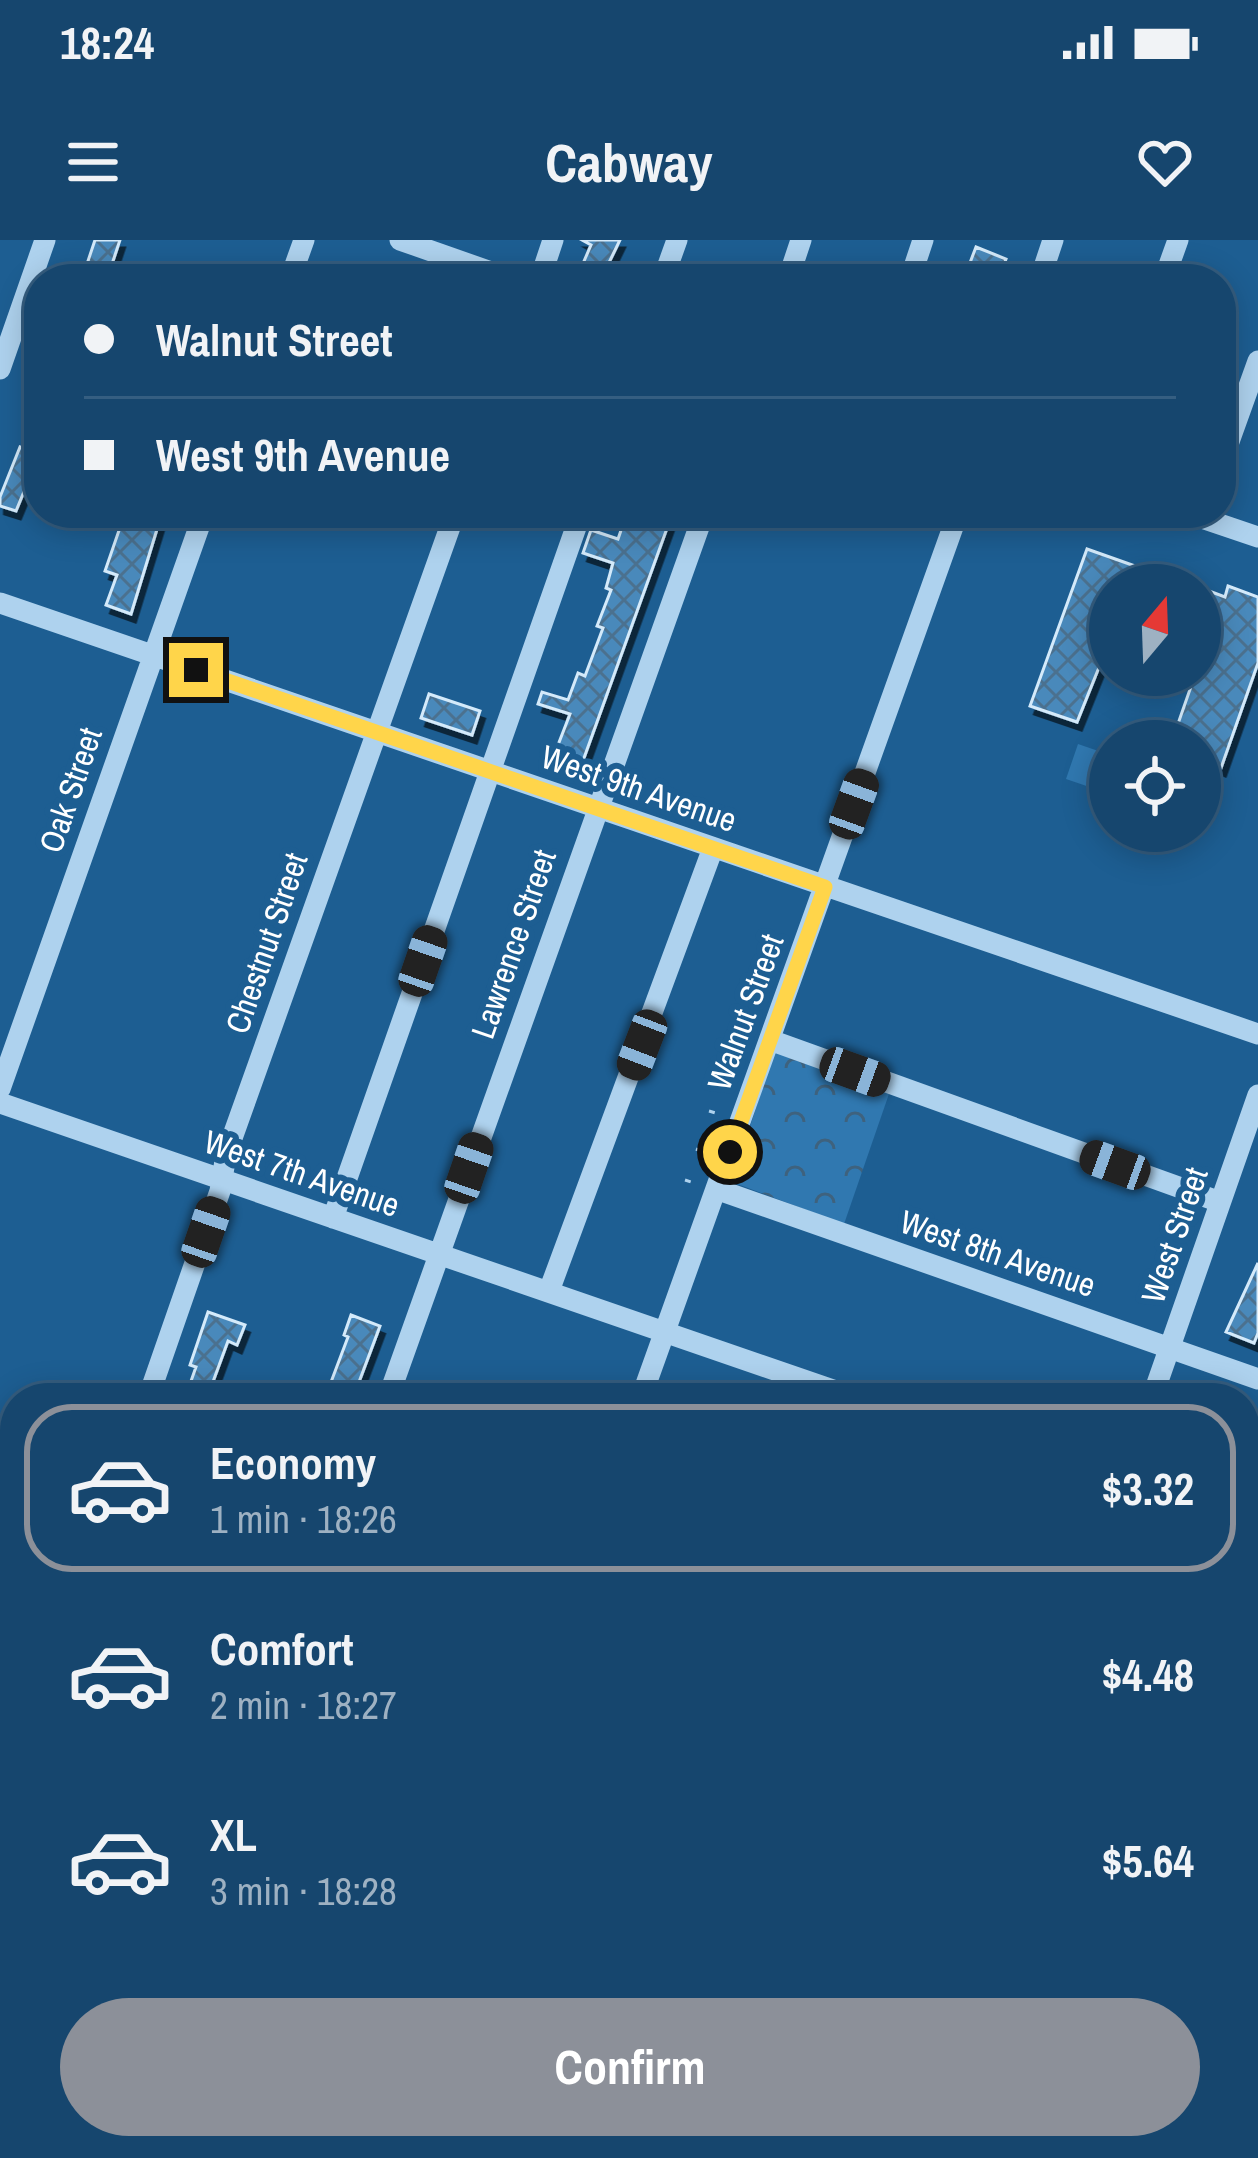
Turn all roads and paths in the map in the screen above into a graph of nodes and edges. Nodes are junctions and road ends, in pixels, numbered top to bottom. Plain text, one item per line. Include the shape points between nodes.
1 (400, 240) edge
2 (468, 264) edge
3 (24, 300) edge
4 (1258, 361) edge
5 (0, 369) edge
6 (1236, 422) edge
7 (199, 528) edge
8 (450, 528) edge
9 (576, 528) edge
10 (699, 528) edge
11 (953, 528) edge
12 (0, 603) edge
13 (152, 655) junction
14 (375, 733) junction
15 (488, 772) junction
16 (596, 808) junction
17 (713, 848) junction
18 (825, 887) junction
19 (1258, 1034) edge
20 (770, 1040) junction
21 (718, 1081) dead end
22 (732, 1086) dead end
23 (0, 1090) edge
24 (1258, 1095) edge
25 (0, 1103) edge
26 (709, 1111) dead end
27 (722, 1115) dead end
28 (696, 1149) dead end
29 (708, 1154) dead end
30 (222, 1180) junction
31 (685, 1180) dead end
32 (707, 1187) junction
33 (1220, 1202) junction
34 (333, 1218) junction
35 (439, 1254) junction
36 (549, 1291) junction
37 (665, 1332) junction
38 (1169, 1348) junction
39 (1258, 1379) edge
40 (153, 1383) edge
41 (393, 1383) edge
42 (646, 1383) edge
43 (813, 1383) edge
44 (1157, 1383) edge

1 - 2 street
3 - 5 street
4 - 6 street
7 - 13 street, Oak Street
8 - 14 street, Chestnut Street
9 - 15 street
10 - 16 street, Lawrence Street
11 - 18 street, Walnut Street
12 - 13 street, West 9th Avenue
13 - 14 street, West 9th Avenue
13 - 23 street, Oak Street
14 - 15 street, West 9th Avenue
14 - 30 street, Chestnut Street
15 - 16 street, West 9th Avenue
15 - 34 street
16 - 17 street, West 9th Avenue
16 - 35 street, Lawrence Street
17 - 18 street, West 9th Avenue
17 - 36 street
18 - 19 street, West 9th Avenue
18 - 20 street, Walnut Street
20 - 32 street, Walnut Street
20 - 33 street
21 - 22 path
24 - 33 street, West Street
25 - 30 street, West 7th Avenue
26 - 27 path
28 - 29 path
30 - 34 street, West 7th Avenue
30 - 40 street, Chestnut Street
31 - 32 path
32 - 37 street, Walnut Street
32 - 38 street, West 8th Avenue
33 - 38 street, West Street
34 - 35 street, West 7th Avenue
35 - 36 street, West 7th Avenue
35 - 41 street, Lawrence Street
36 - 37 street, West 7th Avenue
37 - 42 street, Walnut Street
37 - 43 street, West 7th Avenue
38 - 39 street, West 8th Avenue
38 - 44 street, West Street

